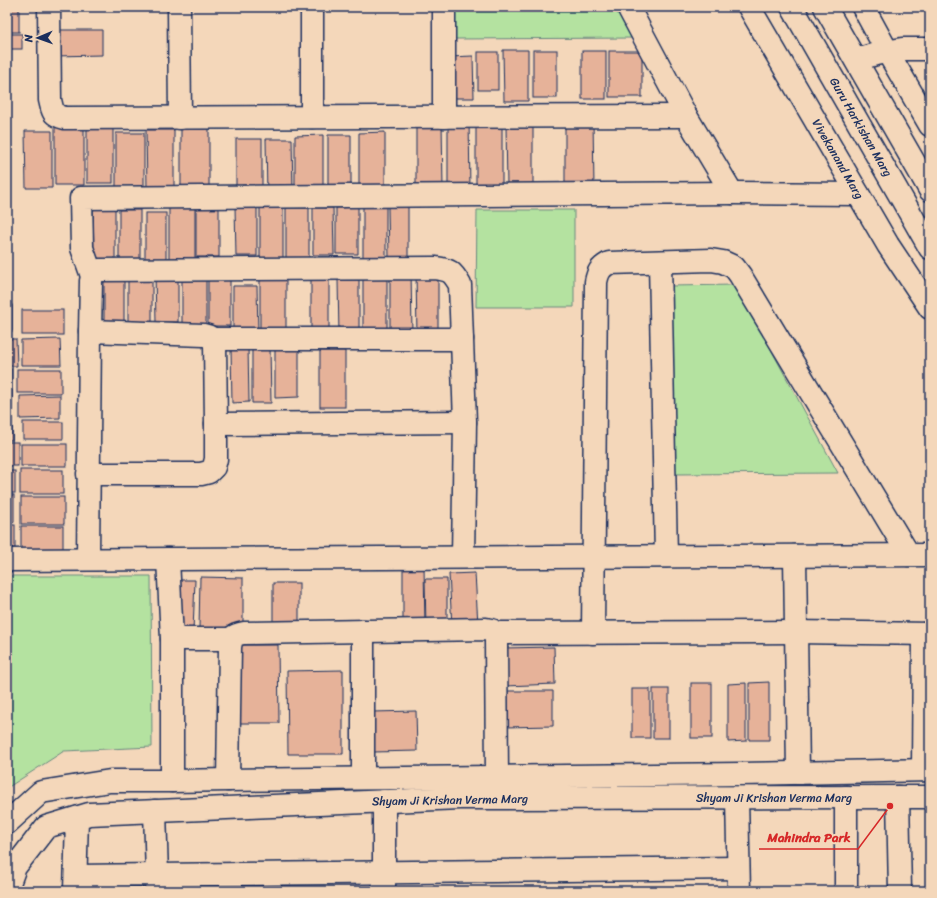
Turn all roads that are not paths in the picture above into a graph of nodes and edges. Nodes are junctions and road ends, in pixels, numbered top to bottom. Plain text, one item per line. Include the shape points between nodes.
1 (49, 7) edge
2 (178, 7) edge
3 (312, 7) edge
4 (444, 7) edge
5 (628, 7) edge
6 (792, 7) edge
7 (863, 7) edge
8 (751, 8) edge
9 (827, 8) edge
10 (930, 49) edge
11 (887, 51) junction
12 (856, 60) junction
13 (686, 116) junction
14 (312, 117) junction
15 (444, 117) junction
16 (180, 118) junction
17 (930, 125) edge
18 (930, 190) edge
19 (732, 193) junction
20 (858, 194) junction
21 (930, 248) edge
22 (660, 262) junction
23 (92, 276) junction
24 (930, 308) edge
25 (90, 331) junction
26 (213, 339) junction
27 (462, 339) junction
28 (465, 422) junction
29 (216, 424) junction
30 (88, 474) junction
31 (920, 555) edge
32 (666, 556) junction
33 (795, 556) junction
34 (463, 557) junction
35 (593, 557) junction
36 (88, 559) junction
37 (168, 559) junction
38 (7, 560) edge
39 (364, 631) junction
40 (796, 632) junction
41 (495, 633) junction
42 (593, 633) junction
43 (927, 634) edge
44 (172, 639) junction
45 (231, 639) junction
46 (926, 770) edge
47 (798, 773) junction
48 (497, 777) junction
49 (362, 778) junction
50 (228, 780) junction
51 (172, 781) junction
52 (846, 797) junction
53 (898, 797) junction
54 (930, 797) edge
55 (737, 798) junction
56 (384, 801) junction
57 (155, 811) junction
58 (77, 818) junction
59 (7, 823) edge
60 (738, 868) junction
61 (384, 882) edge
62 (156, 883) edge
63 (75, 884) edge
64 (7, 889) edge
65 (739, 891) edge
66 (846, 891) edge
67 (900, 891) edge

1 - 16 street via 50,100 52,110 57,116
2 - 16 street
3 - 14 street
4 - 15 street
5 - 13 street
6 - 21 street, Guru Harkishan Marg
7 - 11 street
8 - 20 street, Vivekanand Marg
9 - 12 street
10 - 11 street
11 - 12 street
11 - 17 street
12 - 18 street
13 - 15 street
13 - 19 street
14 - 15 street
14 - 16 street
19 - 20 street
19 - 23 street via 81,198 82,248
20 - 24 street, Vivekanand Marg
22 - 31 street via 711,260 734,267
22 - 32 street
22 - 35 street via 609,263 602,266 597,274
23 - 25 street
23 - 27 street via 99,270 435,268 454,274 460,285
25 - 26 street via 204,334
25 - 30 street
26 - 27 street
26 - 29 street
27 - 28 street
28 - 29 street
28 - 34 street
29 - 30 street via 216,459 214,468 209,472
30 - 36 street
31 - 33 street
32 - 33 street
32 - 35 street
33 - 40 street
34 - 35 street
34 - 37 street
35 - 42 street
36 - 37 street
36 - 38 street
37 - 44 street
39 - 41 street via 486,629
39 - 45 street via 244,632 235,634
39 - 49 street
40 - 42 street
40 - 43 street
40 - 47 street
41 - 42 street
41 - 48 street
43 - 46 street
44 - 45 street
44 - 51 street
45 - 50 street
46 - 47 street, Shyam Ji Krishan Verma Marg
47 - 48 street, Shyam Ji Krishan Verma Marg
48 - 49 street, Shyam Ji Krishan Verma Marg
49 - 50 street, Shyam Ji Krishan Verma Marg
50 - 51 street, Shyam Ji Krishan Verma Marg
51 - 59 street, Shyam Ji Krishan Verma Marg via 110,781 42,792
52 - 53 street, Shyam Ji Krishan Verma Marg
52 - 55 street, Shyam Ji Krishan Verma Marg
52 - 66 street
53 - 54 street, Shyam Ji Krishan Verma Marg
53 - 67 street
55 - 56 street, Shyam Ji Krishan Verma Marg via 460,798
55 - 60 street
56 - 57 street, Shyam Ji Krishan Verma Marg
56 - 61 street
57 - 58 street, Shyam Ji Krishan Verma Marg via 89,814
57 - 62 street
58 - 63 street
58 - 64 street, Shyam Ji Krishan Verma Marg via 46,827 15,867
60 - 61 street
60 - 65 street
61 - 62 street
62 - 63 street

